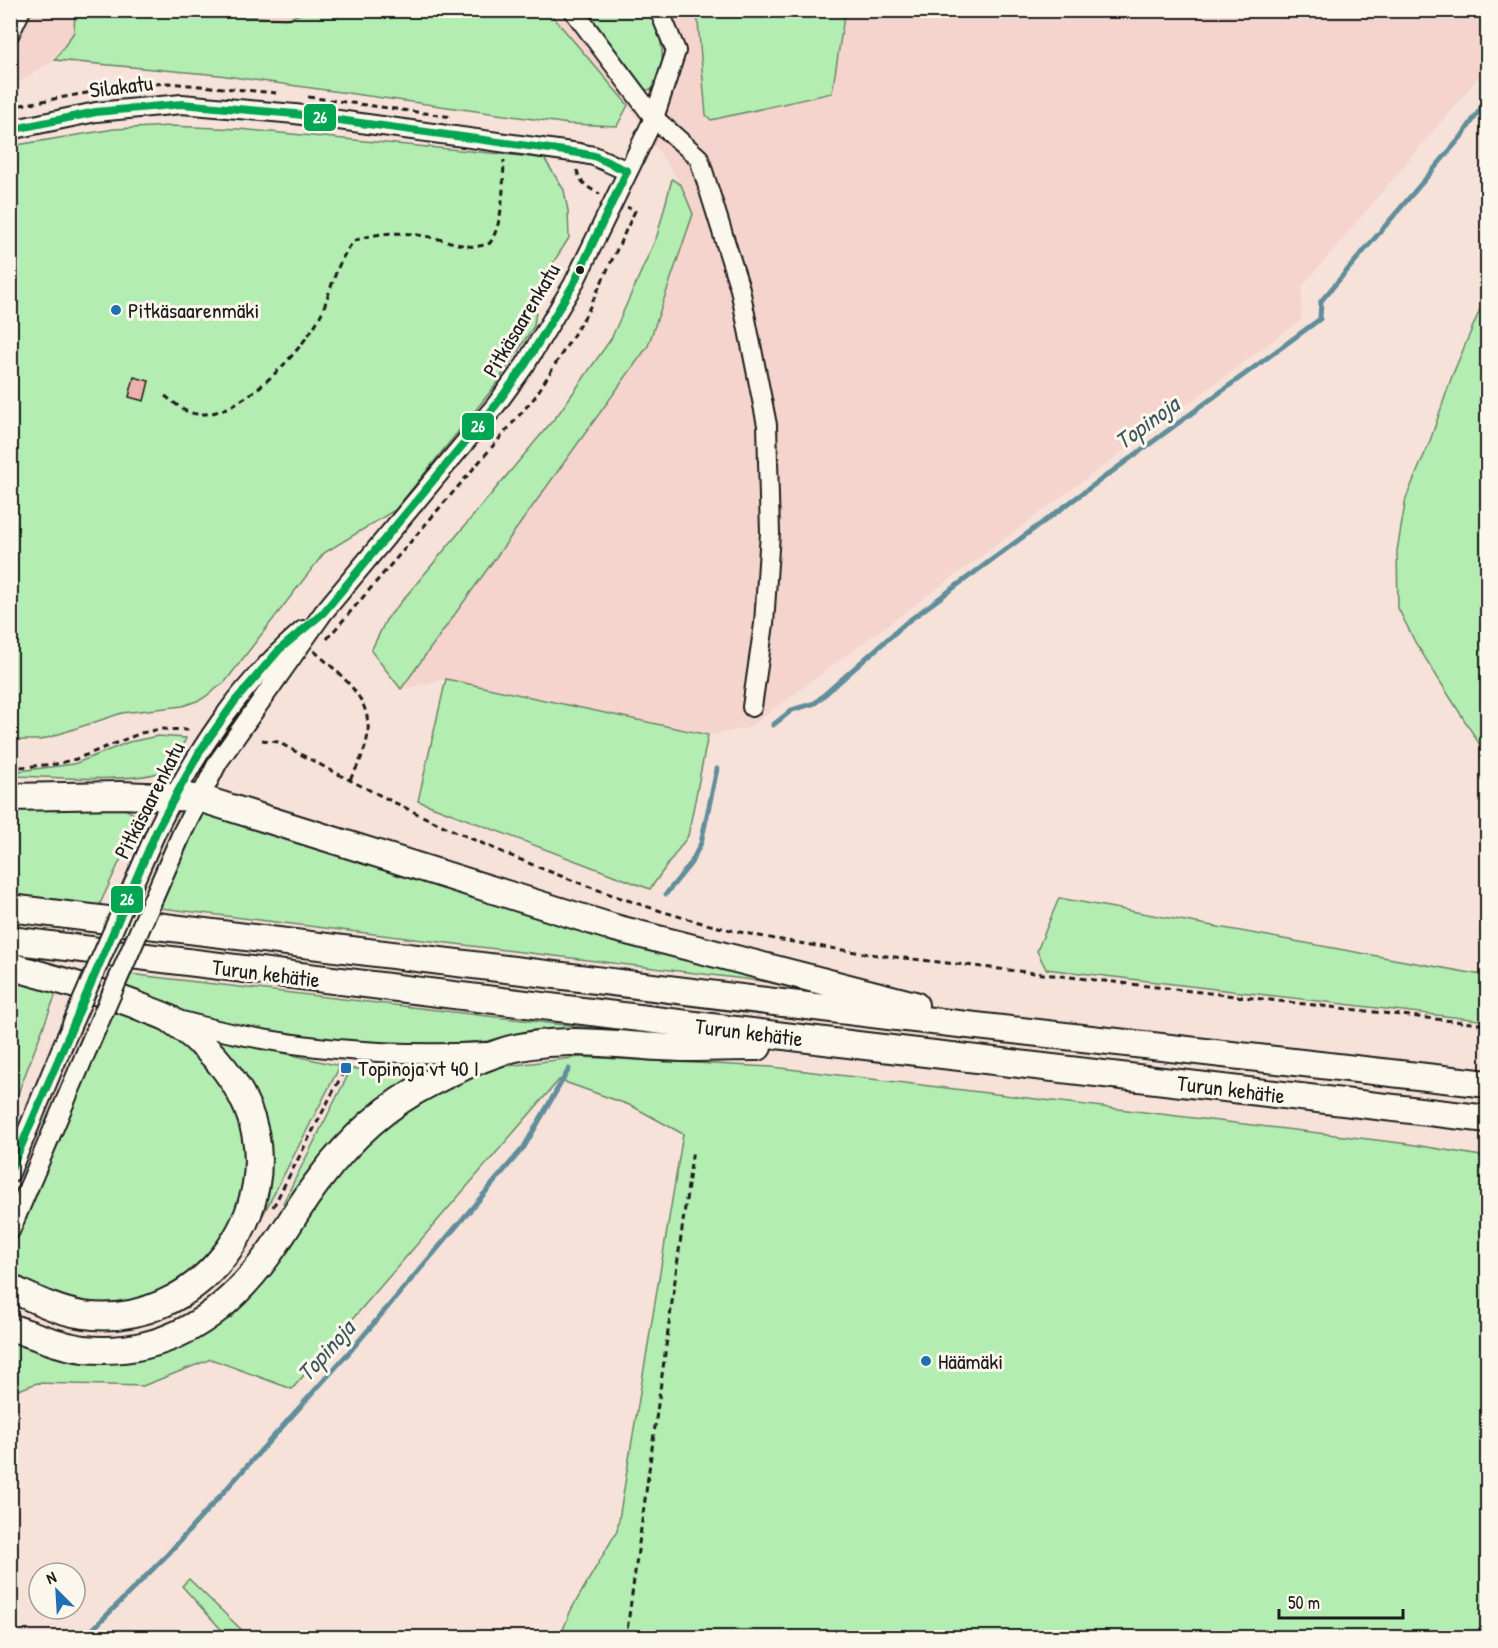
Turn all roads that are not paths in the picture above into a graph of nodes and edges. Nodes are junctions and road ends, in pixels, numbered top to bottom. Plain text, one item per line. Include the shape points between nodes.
1 (21, 10) edge
2 (573, 10) edge
3 (659, 10) edge
4 (10, 33) edge
5 (654, 118) junction
6 (10, 130) edge
7 (627, 171) junction
8 (322, 613) junction
9 (752, 707) dead end
10 (10, 797) edge
11 (186, 797) junction
12 (10, 908) edge
13 (10, 940) edge
14 (10, 966) edge
15 (168, 1018) junction
16 (931, 1021) junction
17 (1014, 1030) junction
18 (857, 1046) junction
19 (503, 1051) junction
20 (927, 1053) junction
21 (1488, 1084) edge
22 (1488, 1119) edge
23 (10, 1173) edge
24 (10, 1232) edge
25 (10, 1288) edge
26 (10, 1327) edge

1 - 4 street
2 - 5 street
3 - 5 street, Pitkäsaarenkatu via 676,51
5 - 7 street, Pitkäsaarenkatu
5 - 9 street via 699,158 740,289 766,425 770,533 764,624
6 - 7 street, Silakatu via 96,112 182,104 295,114 579,153
7 - 8 street, Pitkäsaarenkatu via 573,285 525,365
8 - 11 street, Pitkäsaarenkatu via 218,762
8 - 11 street, Pitkäsaarenkatu via 280,649 235,701 200,751
10 - 11 highway
11 - 17 highway via 615,928
11 - 23 street, Pitkäsaarenkatu, bridge via 157,830
11 - 24 street, Pitkäsaarenkatu, bridge via 182,833
12 - 16 highway, Turun kehätie
13 - 18 highway, Turun kehätie
14 - 15 highway via 118,998
15 - 19 street via 253,1038 344,1048 426,1055
15 - 25 highway via 226,1068 248,1108 259,1159 257,1181 235,1243 188,1292 127,1314 76,1313
16 - 17 highway, Turun kehätie
16 - 20 street
17 - 21 highway, Turun kehätie
18 - 19 highway via 682,1048 585,1043
18 - 20 highway, Turun kehätie
19 - 26 highway via 429,1084 376,1119 318,1181 268,1255 231,1300 189,1329 143,1345 101,1350 63,1345
20 - 22 highway, Turun kehätie

